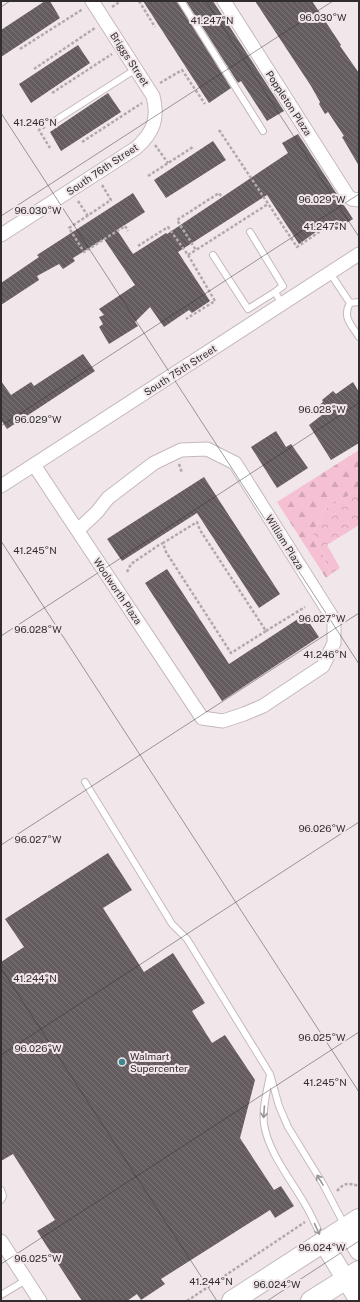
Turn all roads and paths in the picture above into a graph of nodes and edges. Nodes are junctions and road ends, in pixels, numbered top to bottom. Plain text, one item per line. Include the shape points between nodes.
1 (139, 1) edge
2 (181, 1) edge
3 (224, 1) edge
4 (93, 2) edge
5 (155, 27) dead end
6 (89, 32) dead end
7 (122, 47) junction
8 (20, 49) dead end
9 (34, 69) dead end
10 (136, 69) junction
11 (168, 78) dead end
12 (52, 93) dead end
13 (153, 96) junction
14 (205, 104) dead end
15 (53, 122) joint
16 (155, 122) joint
17 (219, 130) dead end
18 (263, 131) dead end
19 (149, 135) junction
20 (82, 142) dead end
21 (193, 147) dead end
22 (50, 148) dead end
23 (168, 163) junction
24 (95, 175) junction
25 (148, 176) dead end
26 (71, 190) junction
27 (221, 196) dead end
28 (359, 200) edge
29 (268, 204) junction
30 (88, 216) junction
31 (326, 228) dead end
32 (128, 231) dead end
33 (250, 232) dead end
34 (1, 235) edge
35 (138, 246) dead end
36 (196, 250) junction
37 (213, 254) dead end
38 (359, 254) edge
39 (188, 255) junction
40 (330, 273) junction
41 (275, 292) junction
42 (359, 302) edge
43 (350, 303) junction
44 (282, 304) junction
45 (186, 319) dead end
46 (359, 337) edge
47 (34, 465) junction
48 (3, 480) edge
49 (78, 530) junction
50 (163, 543) junction
51 (128, 572) dead end
52 (305, 608) dead end
53 (266, 631) junction
54 (202, 718) joint
55 (85, 782) dead end
56 (270, 1074) junction
57 (359, 1186) edge
58 (1, 1190) edge
59 (330, 1198) junction
60 (1, 1200) edge
61 (311, 1216) junction
62 (352, 1223) edge
63 (1, 1241) edge
64 (323, 1242) junction
65 (359, 1251) edge
66 (352, 1275) edge
67 (26, 1280) junction
68 (1, 1295) edge
69 (40, 1301) edge
70 (187, 1301) edge
71 (232, 1301) edge
72 (311, 1301) edge
73 (359, 1301) edge

1 - 5 path
2 - 18 lane
3 - 28 street, Poppleton Plaza via 348,196
4 - 7 street, Briggs Street
4 - 8 path
6 - 9 path
7 - 10 street, Briggs Street
7 - 12 path
10 - 13 street, Briggs Street
10 - 15 lane
11 - 14 path via 182,70
13 - 16 street, Briggs Street
13 - 20 path
15 - 22 path via 40,130
16 - 19 street, South 76th Street
17 - 29 path
19 - 23 path
19 - 24 street, South 76th Street via 136,148
21 - 23 path
23 - 25 path
24 - 26 street, South 76th Street
24 - 30 path via 111,200
26 - 30 path
26 - 34 street, South 76th Street
27 - 36 path via 219,193 177,220
29 - 31 path via 297,247
29 - 36 path
30 - 32 path via 69,228 84,252 125,226
33 - 41 lane via 283,286
35 - 39 path via 168,227
36 - 39 path
37 - 41 lane via 248,309
38 - 40 street, South 75th Street
39 - 45 path via 215,301
40 - 43 lane
40 - 44 street, South 75th Street
41 - 44 lane
42 - 43 lane
43 - 46 lane via 346,310 347,317
44 - 47 street, South 75th Street
47 - 48 street, South 75th Street
47 - 49 street, Woolworth Plaza
49 - 54 street, Woolworth Plaza
49 - 54 street, William Plaza via 108,498 154,463 180,450 207,449 235,463 334,620 334,643 322,666 263,706 223,721
50 - 51 path via 131,564
50 - 53 path via 197,522
50 - 53 path via 166,552 231,653
52 - 53 path
55 - 56 lane via 172,924 187,940
59 -> 56 lane via 286,1122
56 -> 61 lane via 264,1110 266,1135
57 - 59 path via 348,1183 342,1185
58 - 60 lane
59 - 62 lane
61 -> 64 lane
61 - 70 path via 300,1227
62 - 64 main road
62 - 65 street
63 - 67 street
64 - 66 street
64 - 71 main road
66 - 72 main road
66 - 73 street
67 - 68 lane
67 - 69 street

